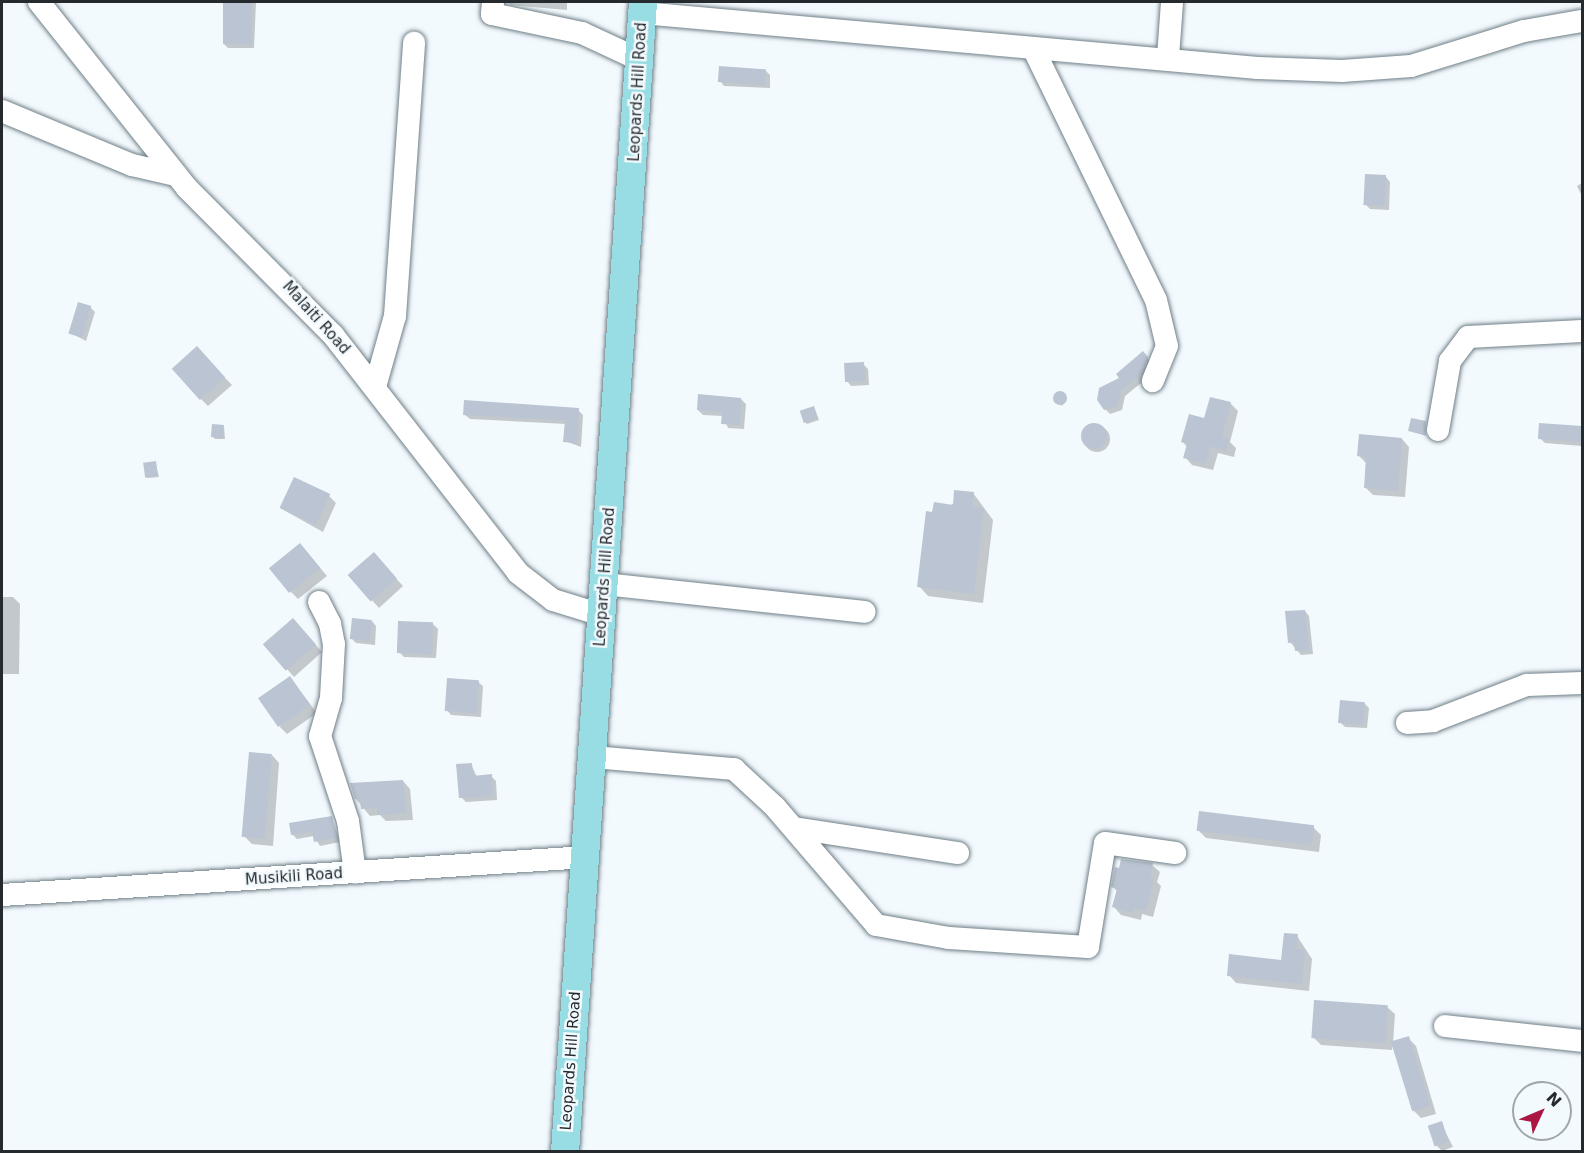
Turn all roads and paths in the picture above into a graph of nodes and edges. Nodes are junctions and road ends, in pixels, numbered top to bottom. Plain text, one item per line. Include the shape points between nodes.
1 (39, 2) edge
2 (493, 2) edge
3 (1175, 4) edge
4 (643, 7) edge
5 (1582, 21) edge
6 (414, 43) dead end
7 (1033, 48) junction
8 (1168, 57) junction
9 (640, 60) junction
10 (2, 111) edge
11 (176, 175) junction
12 (1582, 331) edge
13 (1153, 381) dead end
14 (375, 387) junction
15 (1438, 430) dead end
16 (604, 584) junction
17 (319, 602) dead end
18 (864, 612) dead end
19 (602, 615) junction
20 (1582, 683) edge
21 (1407, 723) dead end
22 (593, 758) junction
23 (794, 828) junction
24 (958, 853) dead end
25 (1175, 853) dead end
26 (586, 857) junction
27 (355, 873) junction
28 (2, 895) edge
29 (1445, 1026) dead end
30 (1582, 1041) edge
31 (565, 1152) edge

1 - 11 street, Malaiti Road
2 - 9 street via 492,14 582,33
3 - 8 street
4 - 7 street
4 - 9 main road, Leopards Hill Road
5 - 8 street via 1524,31 1411,66 1375,70 1258,68
6 - 14 street via 395,316
7 - 8 street
7 - 13 street via 1156,300 1167,346
9 - 16 main road, Leopards Hill Road
10 - 11 street via 132,165
11 - 14 street, Malaiti Road via 313,311
12 - 15 street via 1468,337 1450,361
14 - 19 street, Malaiti Road via 518,573 554,600
16 - 18 street
16 - 19 main road, Leopards Hill Road
17 - 27 street via 334,644 331,698 320,736 348,821
19 - 22 main road, Leopards Hill Road
20 - 21 street via 1527,685 1433,721
22 - 23 street via 734,770
22 - 26 main road, Leopards Hill Road
23 - 24 street
23 - 25 street via 876,925 949,938 1088,947 1105,843
26 - 27 street, Musikili Road
26 - 31 main road, Leopards Hill Road
27 - 28 street, Musikili Road
29 - 30 street

